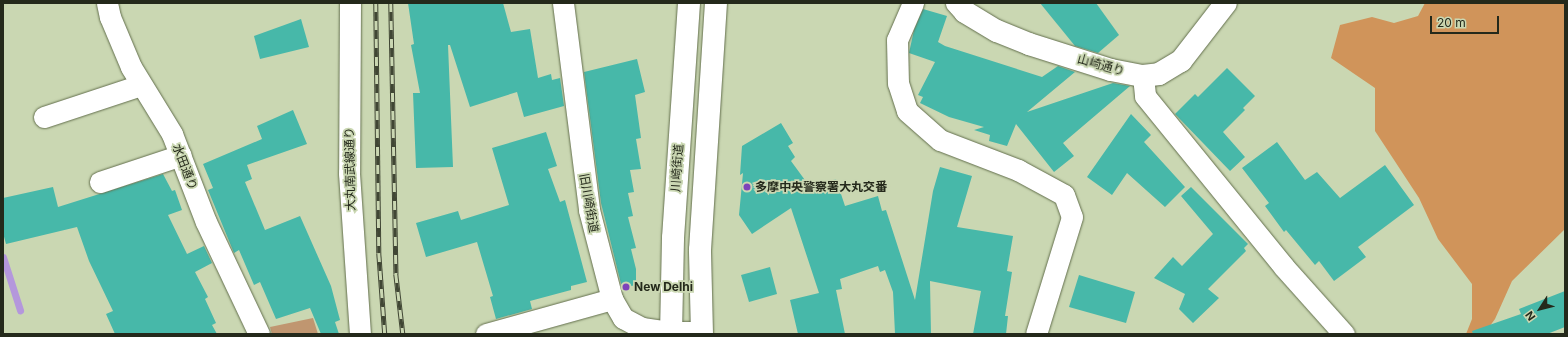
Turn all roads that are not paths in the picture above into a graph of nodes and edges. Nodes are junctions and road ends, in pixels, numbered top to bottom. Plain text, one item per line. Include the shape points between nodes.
1 (107, 3) edge
2 (350, 3) edge
3 (563, 3) edge
4 (689, 3) edge
5 (716, 3) edge
6 (913, 3) edge
7 (957, 3) edge
8 (1226, 3) edge
9 (1143, 76) junction
10 (141, 85) junction
11 (44, 117) dead end
12 (182, 155) junction
13 (100, 182) dead end
14 (612, 299) junction
15 (671, 333) edge
16 (702, 333) edge
17 (259, 334) edge
18 (360, 334) edge
19 (486, 334) edge
20 (1036, 334) edge
21 (1344, 334) edge

1 - 10 street, 水田通り via 128,60
2 - 18 street, 大丸南武線通り via 349,173
3 - 14 street, 旧川崎街道 via 588,203 595,241
4 - 15 main road, 川崎街道 via 672,238
5 - 16 main road via 700,250
6 - 20 street via 897,40 898,83 907,111 940,140 1018,170 1064,195 1072,217
7 - 9 main road, 山崎通り via 966,12 998,31 1029,44 1111,70
8 - 9 main road, 山崎通り via 1181,61 1159,74
9 - 21 street via 1145,96 1284,267
10 - 11 street
10 - 12 street, 水田通り
12 - 13 street
12 - 17 street, 水田通り via 206,222
14 - 15 street, 旧川崎街道 via 623,318 642,328
14 - 19 street
15 - 16 street, 旧川崎街道

